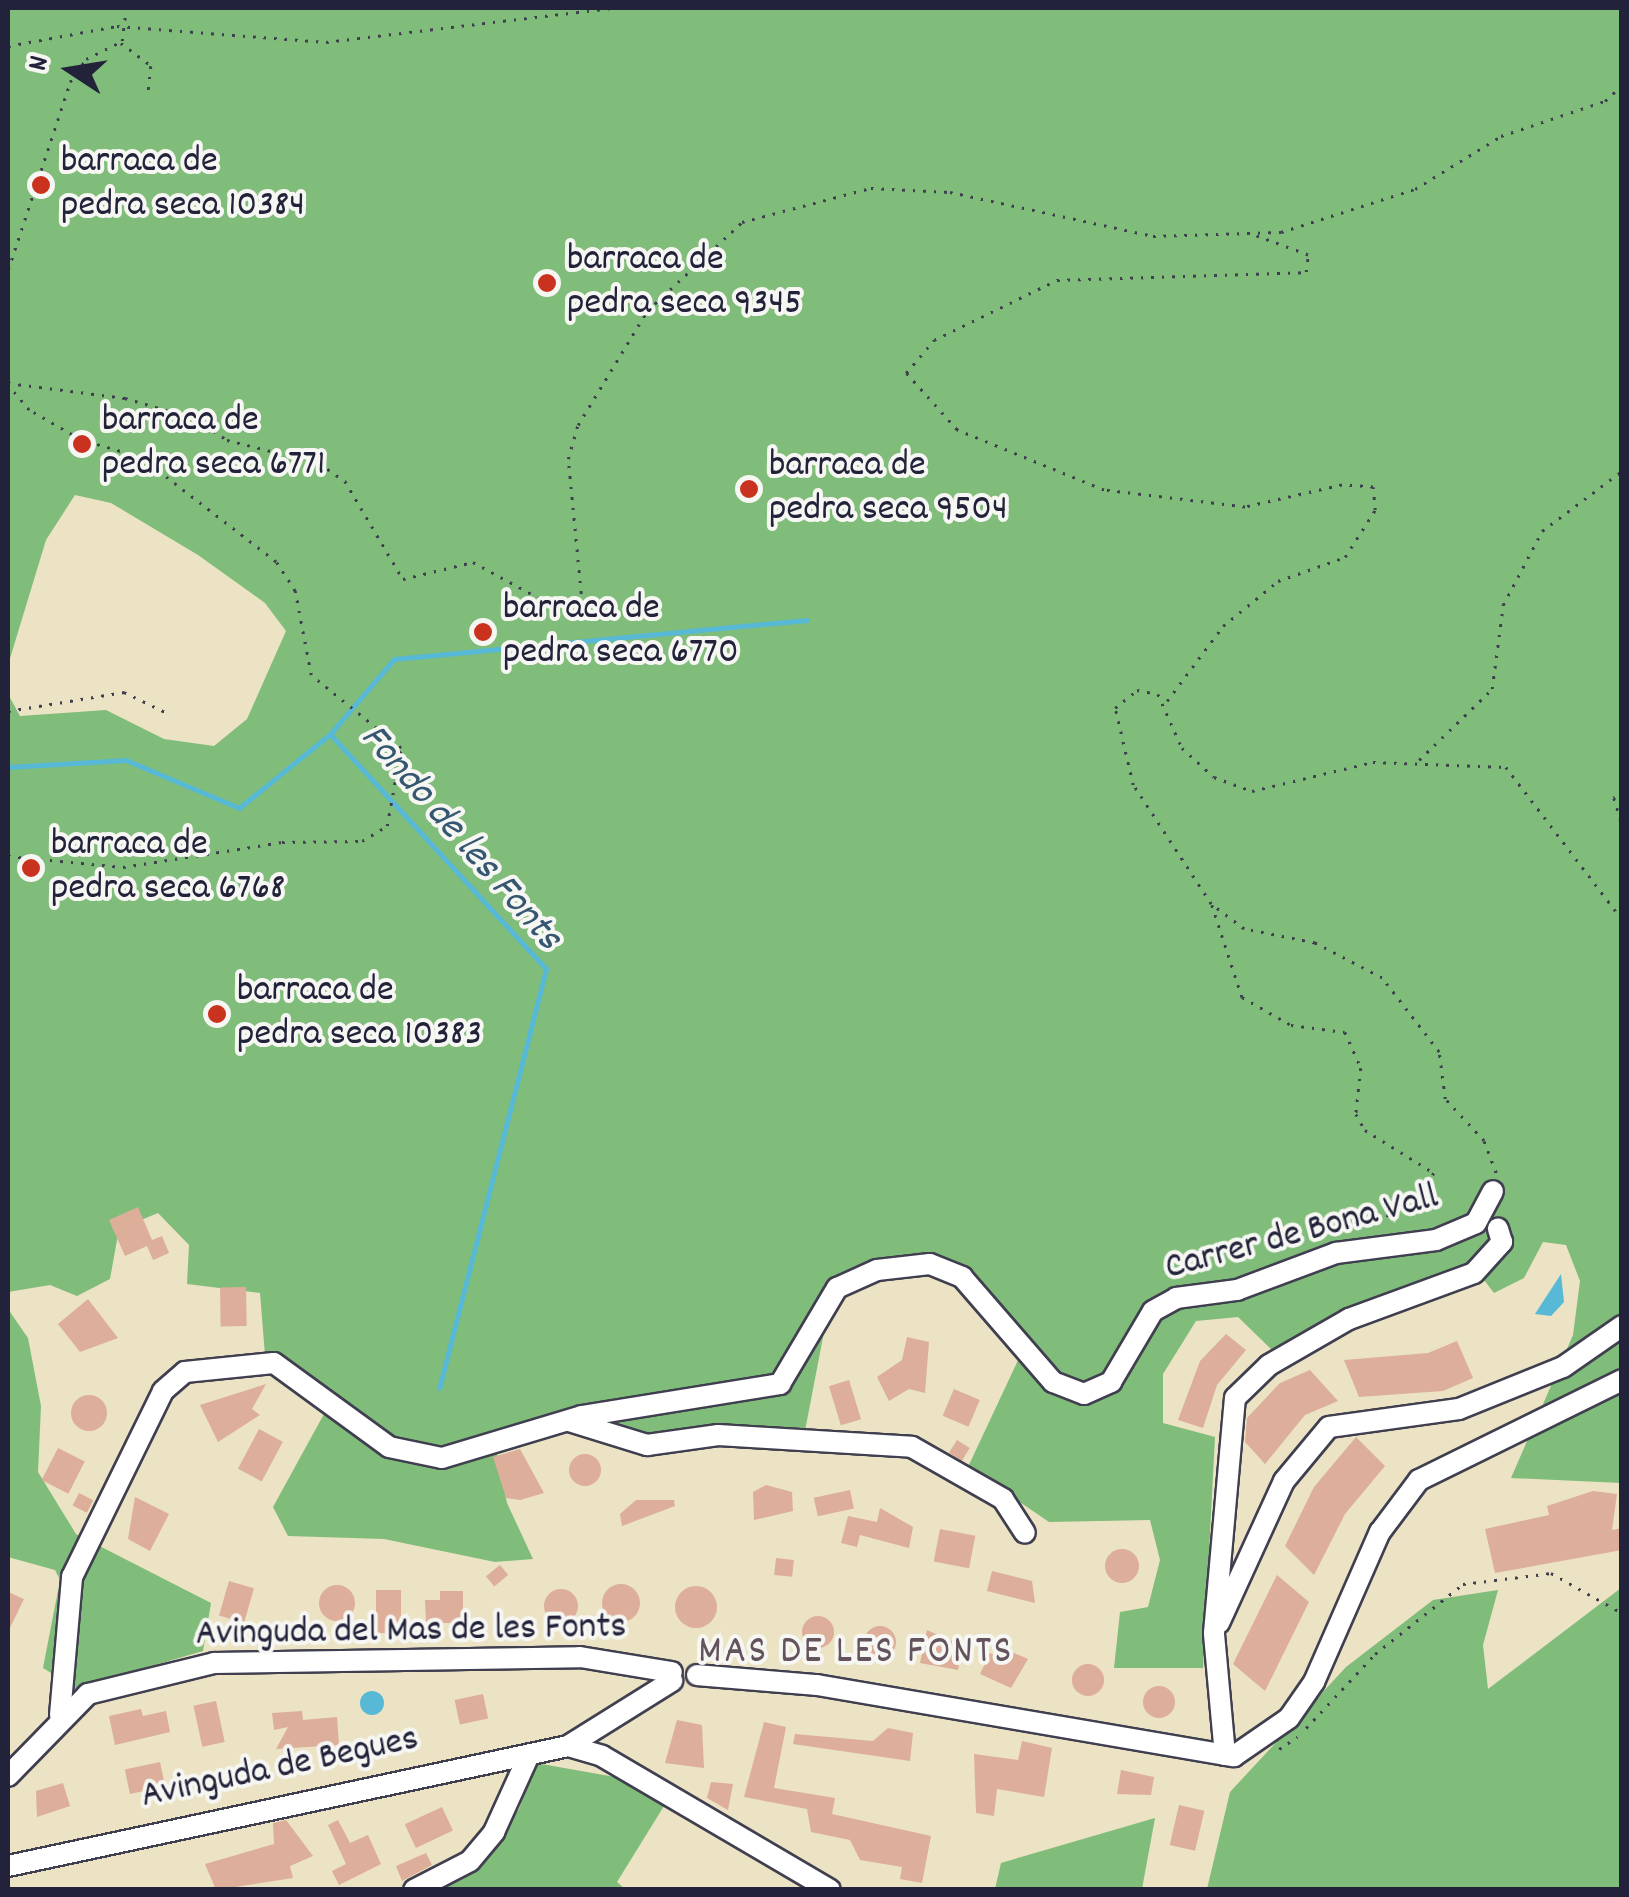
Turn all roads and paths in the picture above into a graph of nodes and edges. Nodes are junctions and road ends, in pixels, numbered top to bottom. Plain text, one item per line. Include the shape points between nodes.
1 (126, 8) edge
2 (612, 8) edge
3 (117, 26) junction
4 (119, 43) junction
5 (8, 46) edge
6 (1622, 86) edge
7 (148, 93) dead end
8 (1253, 234) junction
9 (8, 270) edge
10 (8, 384) edge
11 (1622, 471) edge
12 (1167, 701) junction
13 (8, 711) edge
14 (165, 712) dead end
15 (1418, 761) junction
16 (1622, 789) edge
17 (1622, 824) edge
18 (8, 856) edge
19 (1211, 904) junction
20 (1622, 920) edge
21 (1494, 1190) joint
22 (1498, 1228) dead end
23 (1344, 1252) junction
24 (1622, 1326) edge
25 (1622, 1380) edge
26 (568, 1421) junction
27 (1025, 1533) dead end
28 (1622, 1613) edge
29 (1214, 1634) junction
30 (672, 1677) junction
31 (60, 1715) junction
32 (568, 1746) junction
33 (1226, 1755) junction
34 (528, 1756) junction
35 (1267, 1756) dead end
36 (8, 1776) edge
37 (8, 1866) edge
38 (414, 1890) edge
39 (830, 1890) edge

1 - 3 path
2 - 3 path via 326,42
3 - 4 path
3 - 5 path
4 - 7 path via 151,66
4 - 9 path via 77,67
6 - 8 path via 1605,101 1501,136 1414,189
8 - 10 path via 1153,236 950,192 871,188 742,222 648,312 578,425 568,459 582,604 572,616 472,562 403,579 345,481 319,463 227,440 196,419 125,398
8 - 12 path via 1272,249 1308,255 1306,272 1058,280 918,350 906,373 957,430 1104,490 1245,507 1342,484 1374,487 1375,510 1345,557 1278,582 1223,626
10 - 18 path via 29,410 81,440 140,457 276,562 295,591 311,675 402,748 387,826 362,841 282,842 123,867
11 - 15 path via 1542,531 1503,606 1492,689
12 - 15 path via 1182,748 1214,777 1252,791 1373,762
12 - 19 path via 1137,690 1124,697 1115,708 1120,744 1164,844
13 - 14 path via 124,692
15 - 20 path via 1506,767
16 - 17 path via 1614,798
19 - 21 path via 1244,929 1316,943 1382,978 1439,1052 1445,1099 1494,1158
19 - 23 path via 1242,998 1291,1025 1345,1032 1361,1068 1356,1114 1365,1130 1434,1174 1417,1202 1360,1229
21 - 23 street, Carrer de Bona Vall via 1476,1223 1436,1240
22 - 29 street via 1502,1242 1474,1273 1349,1319 1269,1366 1235,1398
23 - 26 street, Carrer de Bona Vall via 1162,1305 1111,1382 1084,1394 1054,1382 962,1277 903,1265 838,1288 780,1384
24 - 29 street via 1563,1367 1459,1410 1329,1427 1284,1481
25 - 33 street via 1419,1480 1380,1532 1290,1718
26 - 27 street via 647,1445 718,1435 912,1447 1002,1499
26 - 31 street, Carrer de Bona Vall via 422,1458 389,1447 274,1363 185,1372 163,1391 72,1577
28 - 35 path via 1551,1573 1463,1584
29 - 33 street
30 - 31 street, Avinguda del Mas de les Fonts via 580,1658 214,1663 88,1694
30 - 32 street, Avinguda de Begues
30 - 33 street, Avinguda del Mas de les Fonts via 687,1664 697,1675 817,1685
31 - 36 street, Avinguda del Mas de les Fonts
32 - 34 street, Avinguda de Begues
32 - 39 street via 602,1756
34 - 37 street, Avinguda de Begues
34 - 38 street via 494,1832 470,1861

